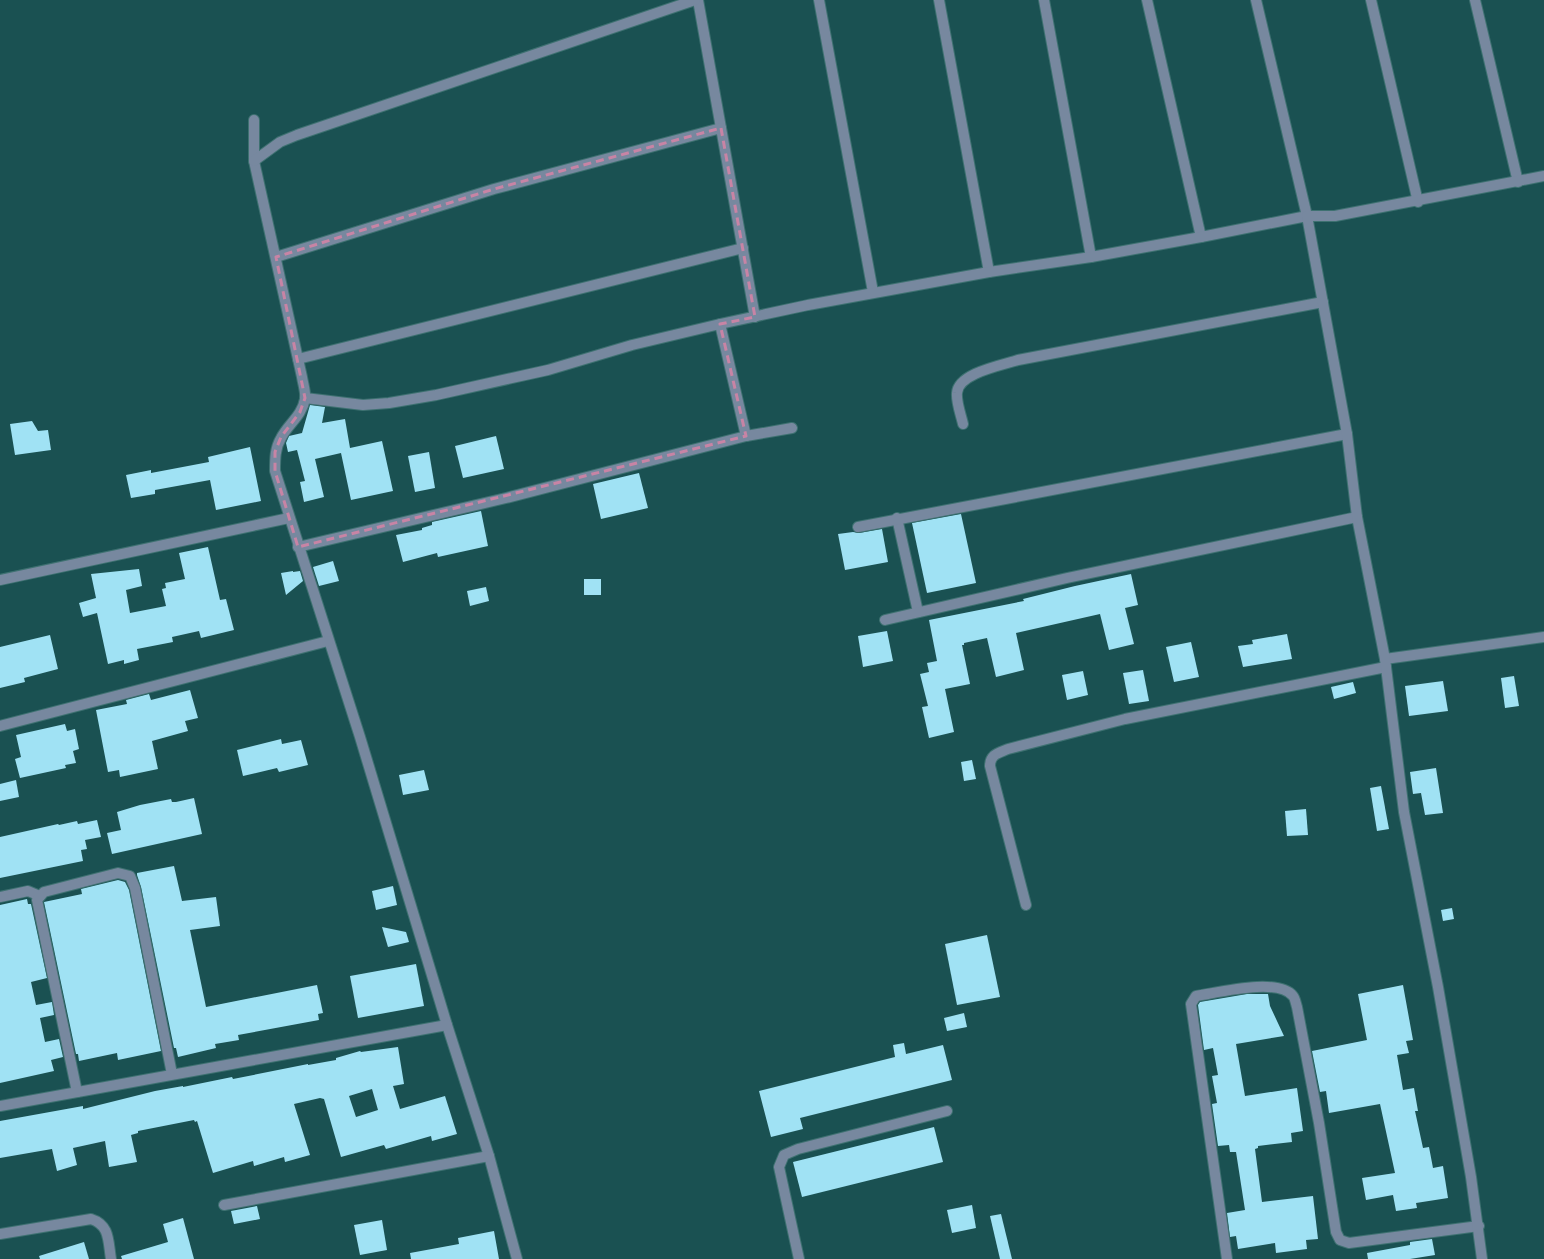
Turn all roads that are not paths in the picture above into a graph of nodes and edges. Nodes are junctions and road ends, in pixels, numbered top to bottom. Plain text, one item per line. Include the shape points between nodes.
1 (695, 0) edge
2 (698, 0) edge
3 (819, 0) edge
4 (939, 0) edge
5 (1044, 0) edge
6 (1147, 0) edge
7 (1256, 0) edge
8 (1371, 0) edge
9 (1475, 0) edge
10 (254, 120) dead end
11 (721, 128) junction
12 (254, 161) junction
13 (1544, 176) edge
14 (1518, 182) junction
15 (1418, 202) junction
16 (1307, 216) junction
17 (1201, 237) junction
18 (743, 248) junction
19 (276, 257) junction
20 (1091, 257) junction
21 (989, 272) junction
22 (873, 292) junction
23 (1323, 302) junction
24 (755, 317) junction
25 (720, 324) junction
26 (298, 359) junction
27 (305, 398) junction
28 (963, 424) dead end
29 (792, 428) dead end
30 (1347, 434) junction
31 (746, 436) junction
32 (1357, 517) junction
33 (289, 518) junction
34 (897, 518) junction
35 (858, 527) dead end
36 (298, 547) junction
37 (0, 580) edge
38 (918, 612) junction
39 (884, 620) dead end
40 (1544, 637) edge
41 (328, 641) junction
42 (1386, 663) junction
43 (0, 726) edge
44 (40, 896) junction
45 (0, 897) edge
46 (1026, 905) dead end
47 (447, 1025) junction
48 (172, 1074) junction
49 (77, 1092) junction
50 (0, 1106) edge
51 (947, 1110) dead end
52 (489, 1156) junction
53 (224, 1205) dead end
54 (1479, 1226) junction
55 (0, 1234) edge
56 (111, 1259) edge
57 (518, 1259) edge
58 (799, 1259) edge
59 (1227, 1259) edge
60 (1482, 1259) edge

1 - 12 street via 297,135 280,142
2 - 11 street
3 - 22 street
4 - 21 street
5 - 20 street
6 - 17 street
7 - 16 street
8 - 15 street
9 - 14 street
10 - 12 street
11 - 18 street
11 - 19 street via 494,189
12 - 19 street
13 - 14 street
14 - 15 street
15 - 16 street via 1335,216
16 - 17 street
16 - 23 street
17 - 20 street
18 - 24 street
18 - 26 street
19 - 26 street
20 - 21 street
21 - 22 street
22 - 24 street
23 - 28 street via 1018,360 976,374 962,381 956,392
23 - 30 street
24 - 25 street
25 - 27 street via 548,370 421,398 363,404
25 - 31 street
26 - 27 street
27 - 33 street via 300,412 281,437 275,452 274,471
29 - 31 street
30 - 32 street
30 - 34 street
31 - 36 street via 506,498
32 - 38 street
32 - 42 street
33 - 36 street
33 - 37 street
34 - 35 street
34 - 38 street
36 - 41 street
38 - 39 street
40 - 42 street
41 - 43 street
41 - 47 street via 360,737
42 - 46 street via 1125,719 1008,749 994,755 990,760 990,766
42 - 54 street via 1404,812 1438,987
44 - 45 street via 28,891
44 - 48 street via 44,892 118,873 130,876 135,888
44 - 49 street via 37,900
47 - 48 street
47 - 52 street
48 - 49 street
49 - 50 street
51 - 58 street via 798,1149 784,1155 780,1167
52 - 53 street
52 - 57 street
54 - 59 street via 1349,1243 1340,1240 1336,1232 1297,1007 1292,996 1284,989 1267,986 1224,991 1196,996 1191,1004
54 - 60 street
55 - 56 street via 91,1219 100,1222 106,1231

